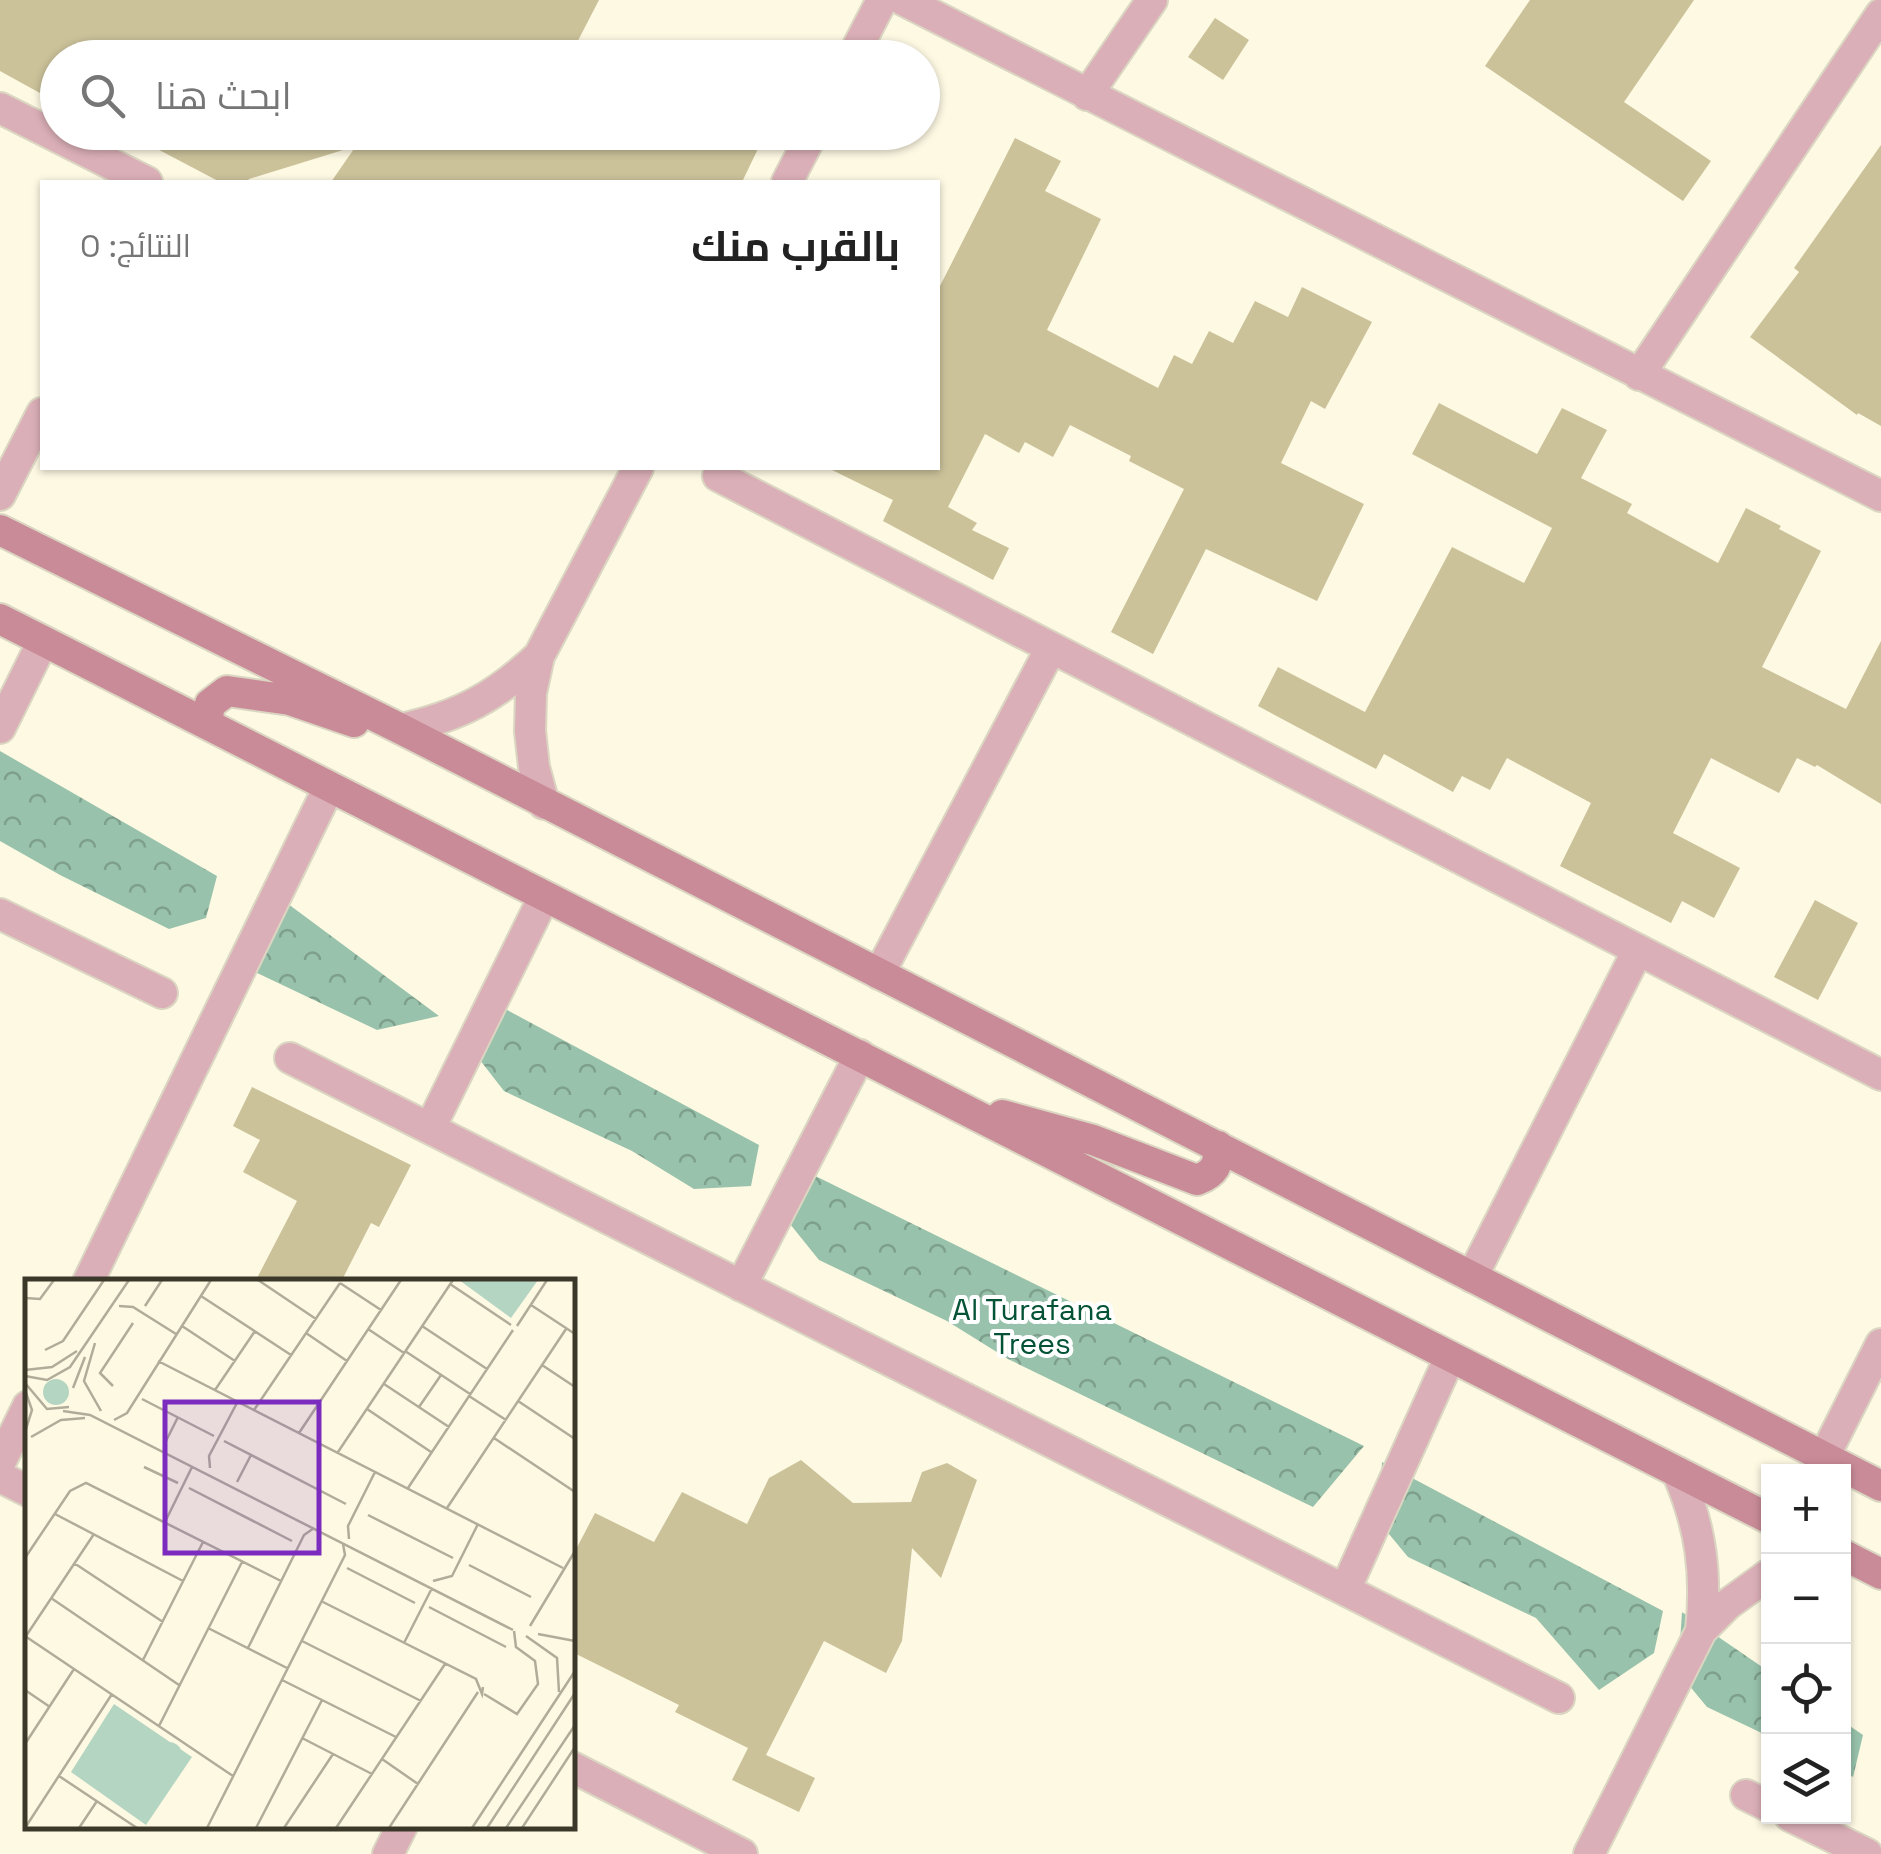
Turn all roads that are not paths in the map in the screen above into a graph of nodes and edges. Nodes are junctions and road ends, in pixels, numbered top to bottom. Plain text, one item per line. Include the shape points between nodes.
1 (882, 0) edge
2 (902, 0) edge
3 (1152, 0) edge
4 (1881, 14) edge
5 (861, 40) edge
6 (1087, 96) junction
7 (0, 108) edge
8 (40, 128) edge
9 (83, 150) edge
10 (803, 150) edge
11 (143, 180) edge
12 (787, 180) edge
13 (1639, 376) junction
14 (40, 417) edge
15 (637, 470) edge
16 (718, 476) dead end
17 (0, 495) edge
18 (1881, 496) edge
19 (0, 530) edge
20 (0, 619) edge
21 (44, 640) junction
22 (1051, 648) junction
23 (539, 656) junction
24 (207, 723) junction
25 (0, 728) edge
26 (401, 729) junction
27 (329, 787) junction
28 (544, 804) junction
29 (544, 897) junction
30 (0, 914) edge
31 (1638, 950) junction
32 (879, 974) junction
33 (162, 993) dead end
34 (860, 1055) junction
35 (290, 1058) dead end
36 (1881, 1075) edge
37 (969, 1111) junction
38 (430, 1128) junction
39 (1218, 1146) junction
40 (1472, 1277) junction
41 (89, 1279) edge
42 (741, 1286) junction
43 (1881, 1344) edge
44 (1450, 1356) junction
45 (25, 1412) edge
46 (1824, 1458) junction
47 (0, 1463) edge
48 (1678, 1474) junction
49 (0, 1476) edge
50 (1881, 1486) edge
51 (25, 1488) edge
52 (1761, 1515) edge
53 (1851, 1559) edge
54 (1881, 1574) edge
55 (1761, 1580) edge
56 (1345, 1590) junction
57 (1701, 1632) junction
58 (1559, 1698) dead end
59 (575, 1769) edge
60 (1806, 1824) edge
61 (400, 1829) edge
62 (388, 1854) edge
63 (742, 1854) edge
64 (1590, 1854) edge
65 (1867, 1854) edge

1 - 5 street
2 - 6 street
3 - 6 street
4 - 13 street
6 - 13 street
7 - 8 street
9 - 11 street
10 - 12 street
13 - 18 street
14 - 17 street
15 - 23 street
16 - 22 street
19 - 26 main road
20 - 21 main road
21 - 24 main road
21 - 25 street
22 - 31 street
22 - 32 street
23 - 26 street via 476,705
23 - 28 street via 530,731
24 - 26 main road via 210,704 227,690
24 - 27 main road
26 - 28 main road
27 - 29 main road
27 - 41 street
28 - 32 main road
29 - 34 main road
29 - 38 street
30 - 33 street
31 - 36 street
31 - 40 street
32 - 39 main road
34 - 37 main road
34 - 42 street
35 - 38 street
37 - 39 main road via 1054,1127 1197,1180 1219,1162
37 - 44 main road
38 - 42 street
39 - 40 main road
40 - 46 main road
42 - 56 street
43 - 46 street
44 - 48 main road
44 - 56 street
45 - 47 street
46 - 50 main road
48 - 52 main road
48 - 57 street via 1703,1551
49 - 51 street
53 - 54 main road
55 - 57 street
56 - 58 street
57 - 64 street
59 - 63 street
60 - 65 street
61 - 62 street

